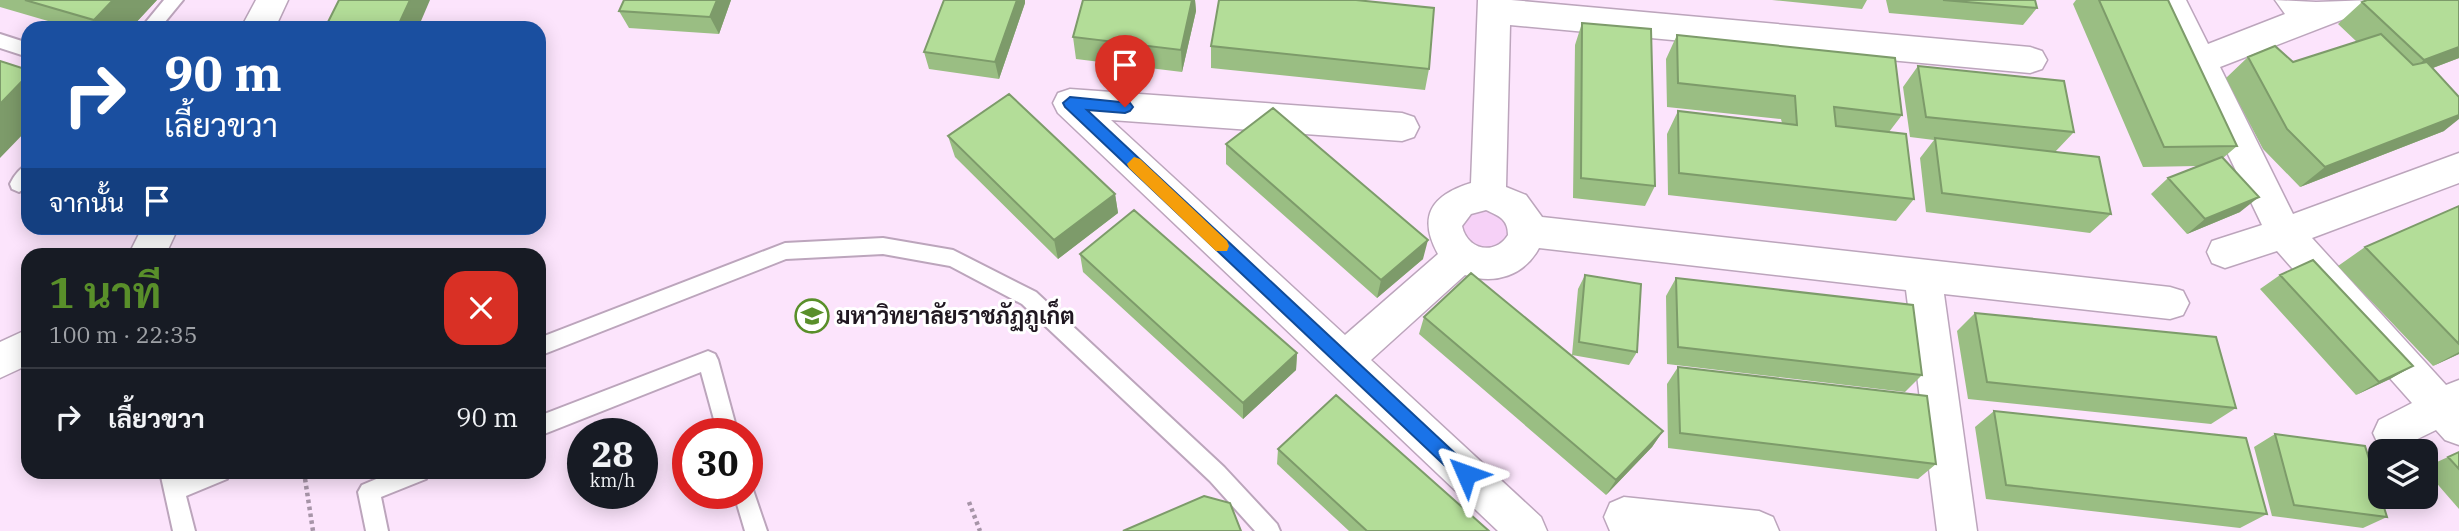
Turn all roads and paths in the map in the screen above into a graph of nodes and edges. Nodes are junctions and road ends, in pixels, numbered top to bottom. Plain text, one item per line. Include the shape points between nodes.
1 (174, 0) edge
2 (272, 0) edge
3 (2170, 0) edge
4 (2358, 0) edge
5 (1493, 5) edge
6 (2302, 8) edge
7 (156, 21) edge
8 (262, 21) edge
9 (0, 41) edge
10 (21, 48) edge
11 (2030, 60) dead end
12 (2199, 61) junction
13 (1402, 127) dead end
14 (2459, 168) edge
15 (1488, 195) junction
16 (1527, 231) junction
17 (2284, 233) junction
18 (2225, 252) dead end
19 (1461, 256) junction
20 (1923, 275) junction
21 (2170, 303) dead end
22 (546, 344) edge
23 (21, 350) edge
24 (0, 361) edge
25 (1343, 361) junction
26 (2453, 411) edge
27 (724, 418) edge
28 (546, 423) edge
29 (2393, 433) dead end
30 (305, 479) edge
31 (402, 479) edge
32 (173, 481) edge
33 (969, 502) dead end
34 (749, 509) edge
35 (1624, 517) dead end
36 (184, 531) edge
37 (313, 531) edge
38 (377, 531) edge
39 (756, 531) edge
40 (980, 531) edge
41 (1269, 531) edge
42 (1527, 531) edge
43 (1759, 531) edge
44 (1957, 531) edge

1 - 7 lane
2 - 8 street
3 - 12 street
4 - 6 street
5 - 11 street
5 - 15 street
6 - 12 street
9 - 10 lane
12 - 17 street
13 - 25 street via 1070,103
14 - 17 street
15 - 16 street via 1519,211
15 - 19 street via 1456,203 1447,214 1446,234
16 - 19 street via 1517,256 1506,262 1478,264
16 - 20 street
17 - 18 street
17 - 26 street
19 - 25 street
20 - 21 street
20 - 44 street
22 - 41 lane via 785,251 883,246 953,258 1029,298 1217,474
23 - 24 street
25 - 42 street
26 - 29 street
27 - 28 lane via 708,360
30 - 37 path
31 - 38 lane via 369,492
32 - 36 lane
33 - 40 path
34 - 39 lane
35 - 43 street

